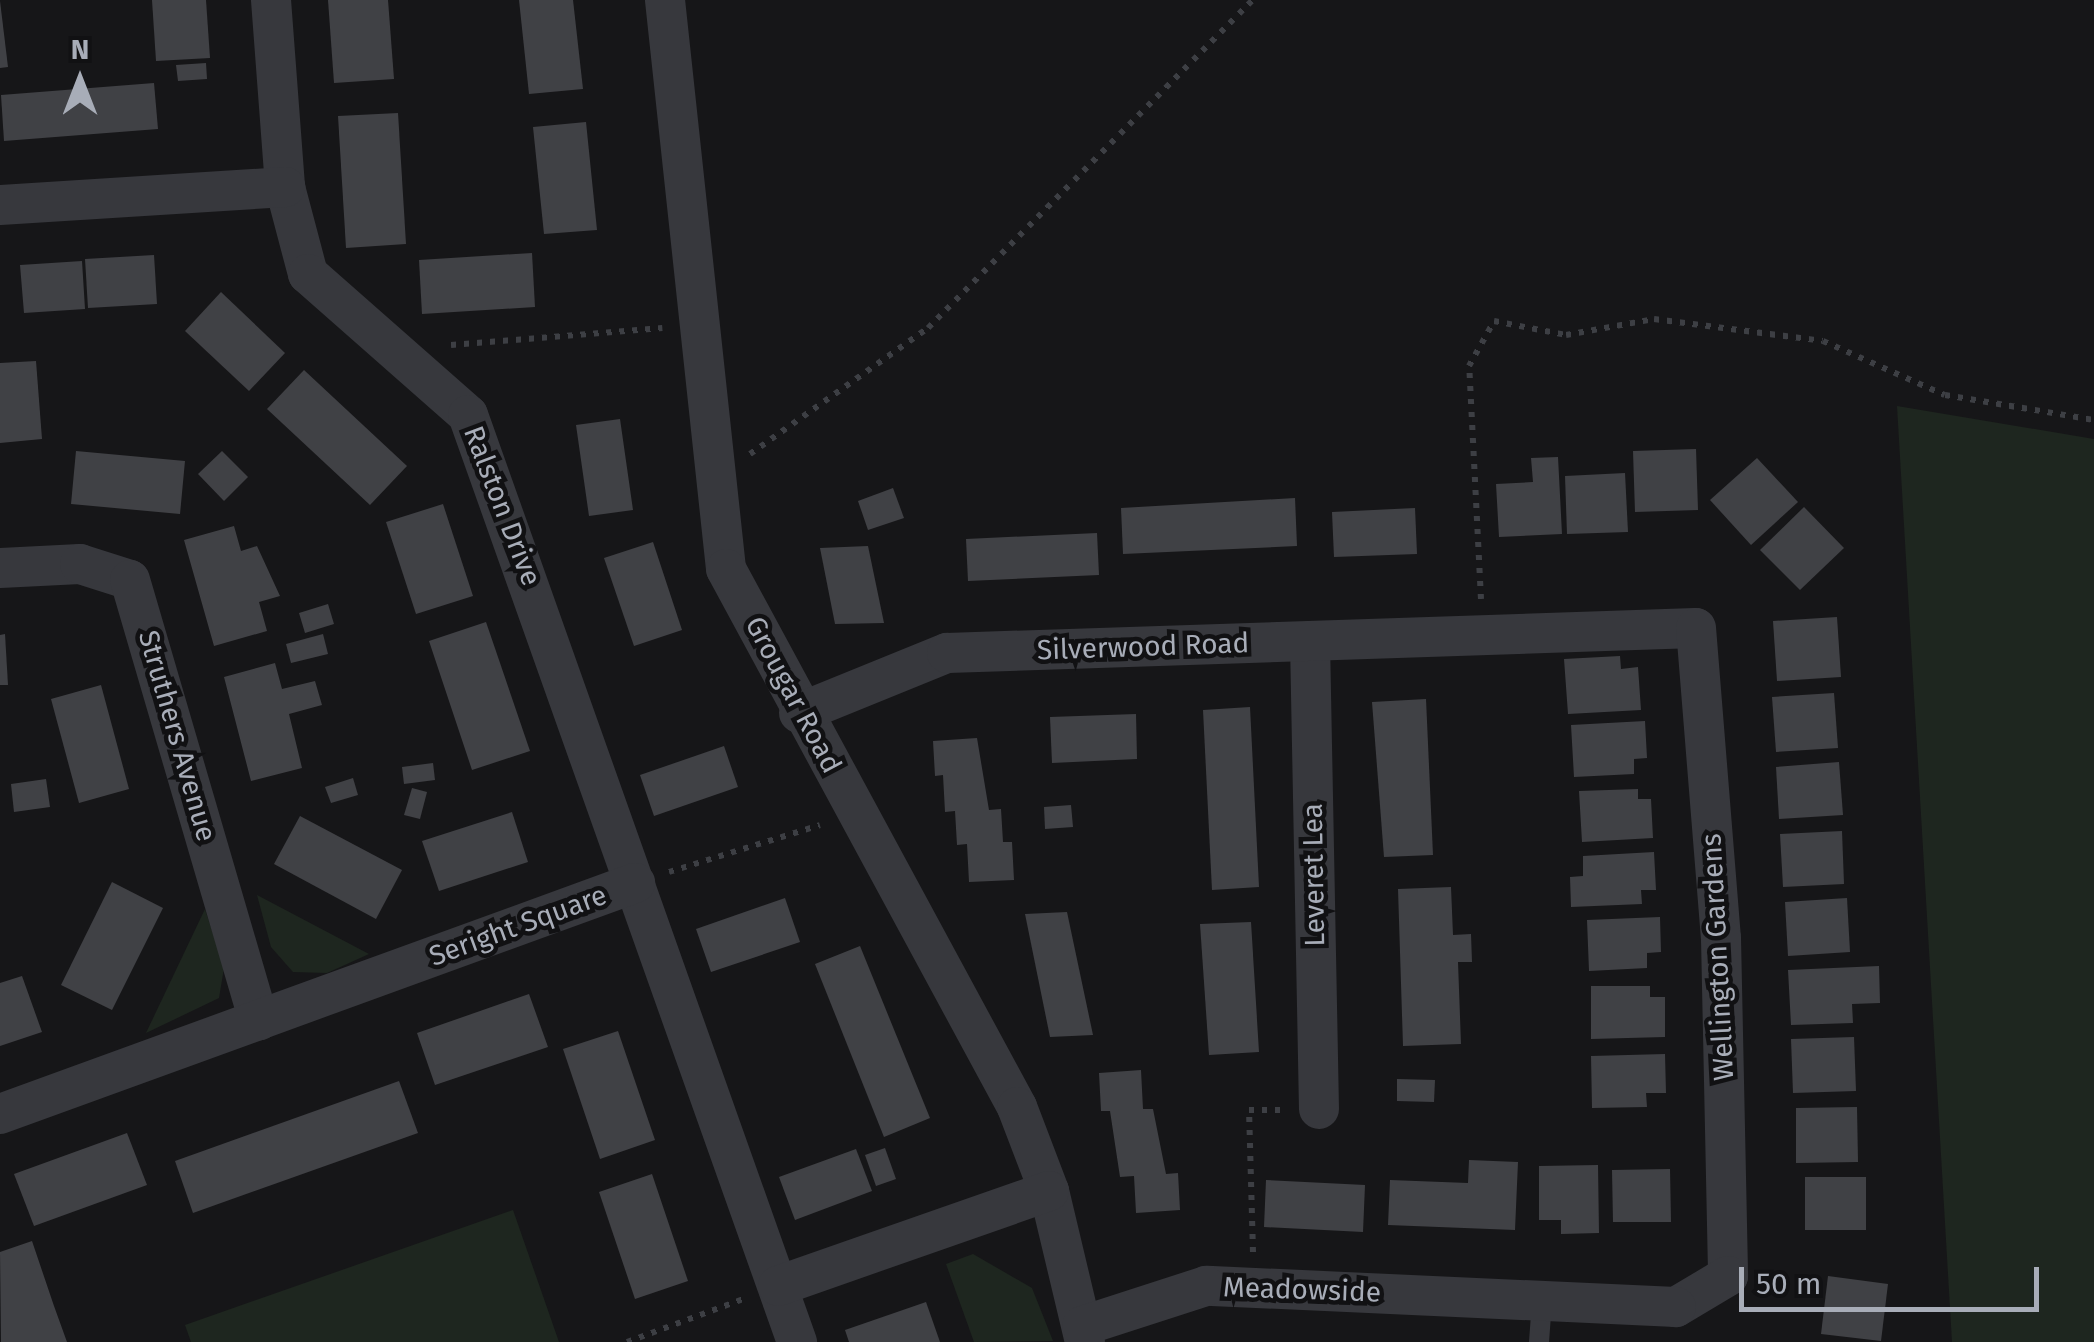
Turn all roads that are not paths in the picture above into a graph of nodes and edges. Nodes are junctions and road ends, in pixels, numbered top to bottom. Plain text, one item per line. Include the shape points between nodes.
1 (271, 0) edge
2 (665, 0) edge
3 (284, 187) junction
4 (0, 205) edge
5 (0, 568) edge
6 (1491, 635) joint
7 (1310, 641) junction
8 (799, 713) junction
9 (635, 883) junction
10 (258, 1020) junction
11 (1319, 1109) road end
12 (0, 1114) edge
13 (1049, 1190) junction
14 (778, 1286) junction
15 (1535, 1301) junction
16 (1084, 1334) edge
17 (797, 1342) edge
18 (1539, 1342) edge

1 - 3 street, Ralston Drive
2 - 8 street, Grougar Road via 726,569
3 - 4 street
3 - 9 street, Ralston Drive via 308,274 468,414
5 - 10 street, Struthers Avenue via 80,564 130,580
6 - 7 street, Silverwood Road
6 - 15 street, Wellington Gardens via 1696,628 1720,938 1728,1276 1676,1307
7 - 8 street, Silverwood Road via 947,654
7 - 11 street, Leveret Lea
8 - 13 street, Grougar Road via 1017,1107
9 - 10 street, Seright Square
9 - 14 street, Seright Square
10 - 12 street, Seright Square
13 - 14 street
13 - 16 street, Grougar Road
14 - 17 street, Seright Square
15 - 16 street, Meadowside via 1206,1286
15 - 18 lane

